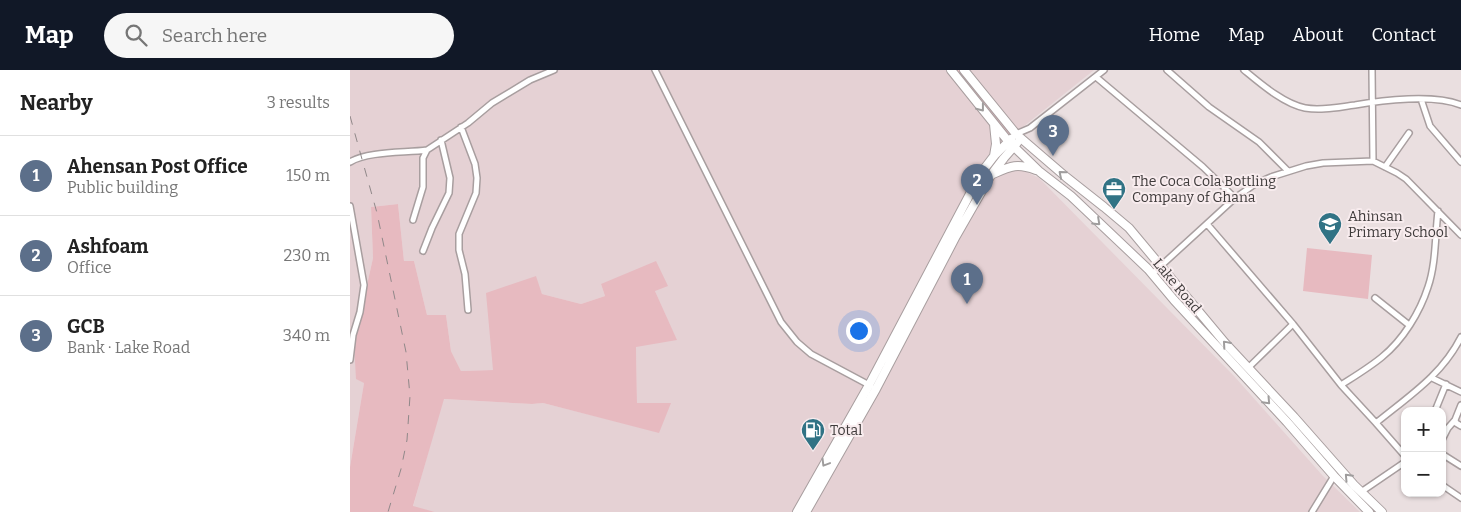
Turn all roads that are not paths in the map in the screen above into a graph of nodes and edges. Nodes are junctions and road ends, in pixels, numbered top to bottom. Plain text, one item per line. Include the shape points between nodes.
1 (554, 70) edge
2 (655, 70) edge
3 (951, 70) edge
4 (964, 70) edge
5 (1104, 70) edge
6 (1167, 70) edge
7 (1244, 70) edge
8 (1372, 70) edge
9 (542, 72) edge
10 (1096, 77) junction
11 (1421, 99) junction
12 (1373, 102) junction
13 (1461, 105) edge
14 (994, 124) junction
15 (461, 127) junction
16 (1409, 133) dead end
17 (1019, 137) junction
18 (441, 140) junction
19 (1011, 144) junction
20 (427, 150) junction
21 (994, 156) junction
22 (1373, 161) junction
23 (350, 162) edge
24 (1461, 162) edge
25 (1385, 167) junction
26 (1288, 171) junction
27 (1040, 172) junction
28 (991, 175) junction
29 (1235, 198) junction
30 (350, 206) edge
31 (1438, 211) junction
32 (413, 220) dead end
33 (1207, 224) junction
34 (1461, 235) edge
35 (424, 251) dead end
36 (1160, 266) junction
37 (1152, 274) junction
38 (1376, 298) dead end
39 (468, 310) dead end
40 (1293, 324) junction
41 (1409, 325) junction
42 (1461, 337) edge
43 (350, 360) edge
44 (1248, 368) junction
45 (1432, 378) junction
46 (1446, 384) junction
47 (1342, 385) junction
48 (873, 387) junction
49 (1461, 392) edge
50 (1461, 405) edge
51 (1437, 407) edge
52 (1455, 420) junction
53 (1376, 422) junction
54 (1461, 426) edge
55 (1446, 432) edge
56 (1402, 452) edge
57 (1446, 457) edge
58 (1401, 465) edge
59 (1461, 466) edge
60 (1334, 476) junction
61 (1446, 488) edge
62 (1361, 492) junction
63 (1461, 498) edge
64 (797, 512) edge
65 (806, 512) edge
66 (1312, 512) edge
67 (1369, 512) edge
68 (1382, 512) edge

1 - 9 street
2 - 48 street via 781,322 811,354
3 -> 14 main road, Lake Road
4 - 17 main road, Lake Road
5 - 10 street
6 - 26 street via 1209,107 1259,142
7 - 12 street via 1288,103 1306,108 1324,109
8 - 12 street
9 - 15 street
10 - 17 street
10 - 29 street
11 - 12 street
11 - 13 street
11 - 24 street via 1435,134
12 - 22 street
14 - 19 main road, Lake Road
14 - 21 main road
15 - 18 street
15 - 39 street via 477,178 476,193 459,234
16 - 25 street
17 - 19 main road
36 -> 17 main road, Lake Road via 1129,228
18 - 20 street
18 - 35 street via 450,178 449,193
19 - 21 main road
19 - 27 main road, Lake Road
19 - 28 main road
20 - 23 street via 367,156
20 - 32 street via 423,187
21 - 48 main road via 958,217
22 - 25 street
22 - 26 street via 1323,163
25 - 31 street via 1406,179
26 - 29 street via 1255,184
27 - 28 main road via 1019,165
27 -> 37 main road, Lake Road
28 - 48 main road
29 - 33 street
30 - 43 street via 364,285
31 - 34 street
31 - 41 street via 1428,286
33 - 36 street
33 - 40 street
36 - 37 street
44 -> 36 main road, Lake Road
37 -> 60 main road, Lake Road
38 - 41 street
40 - 44 street
40 - 47 street
41 - 47 street via 1383,356
42 - 45 street
62 -> 44 main road, Lake Road
45 - 46 street
45 - 53 street
46 - 49 street
46 - 51 street
47 - 53 street
48 -> 64 main road
48 - 65 main road
50 - 52 street
52 - 54 street
52 - 55 street
53 - 56 street
57 - 59 street
58 - 62 street
60 - 66 street
60 - 67 main road, Lake Road
61 - 63 street
62 - 68 main road, Lake Road

